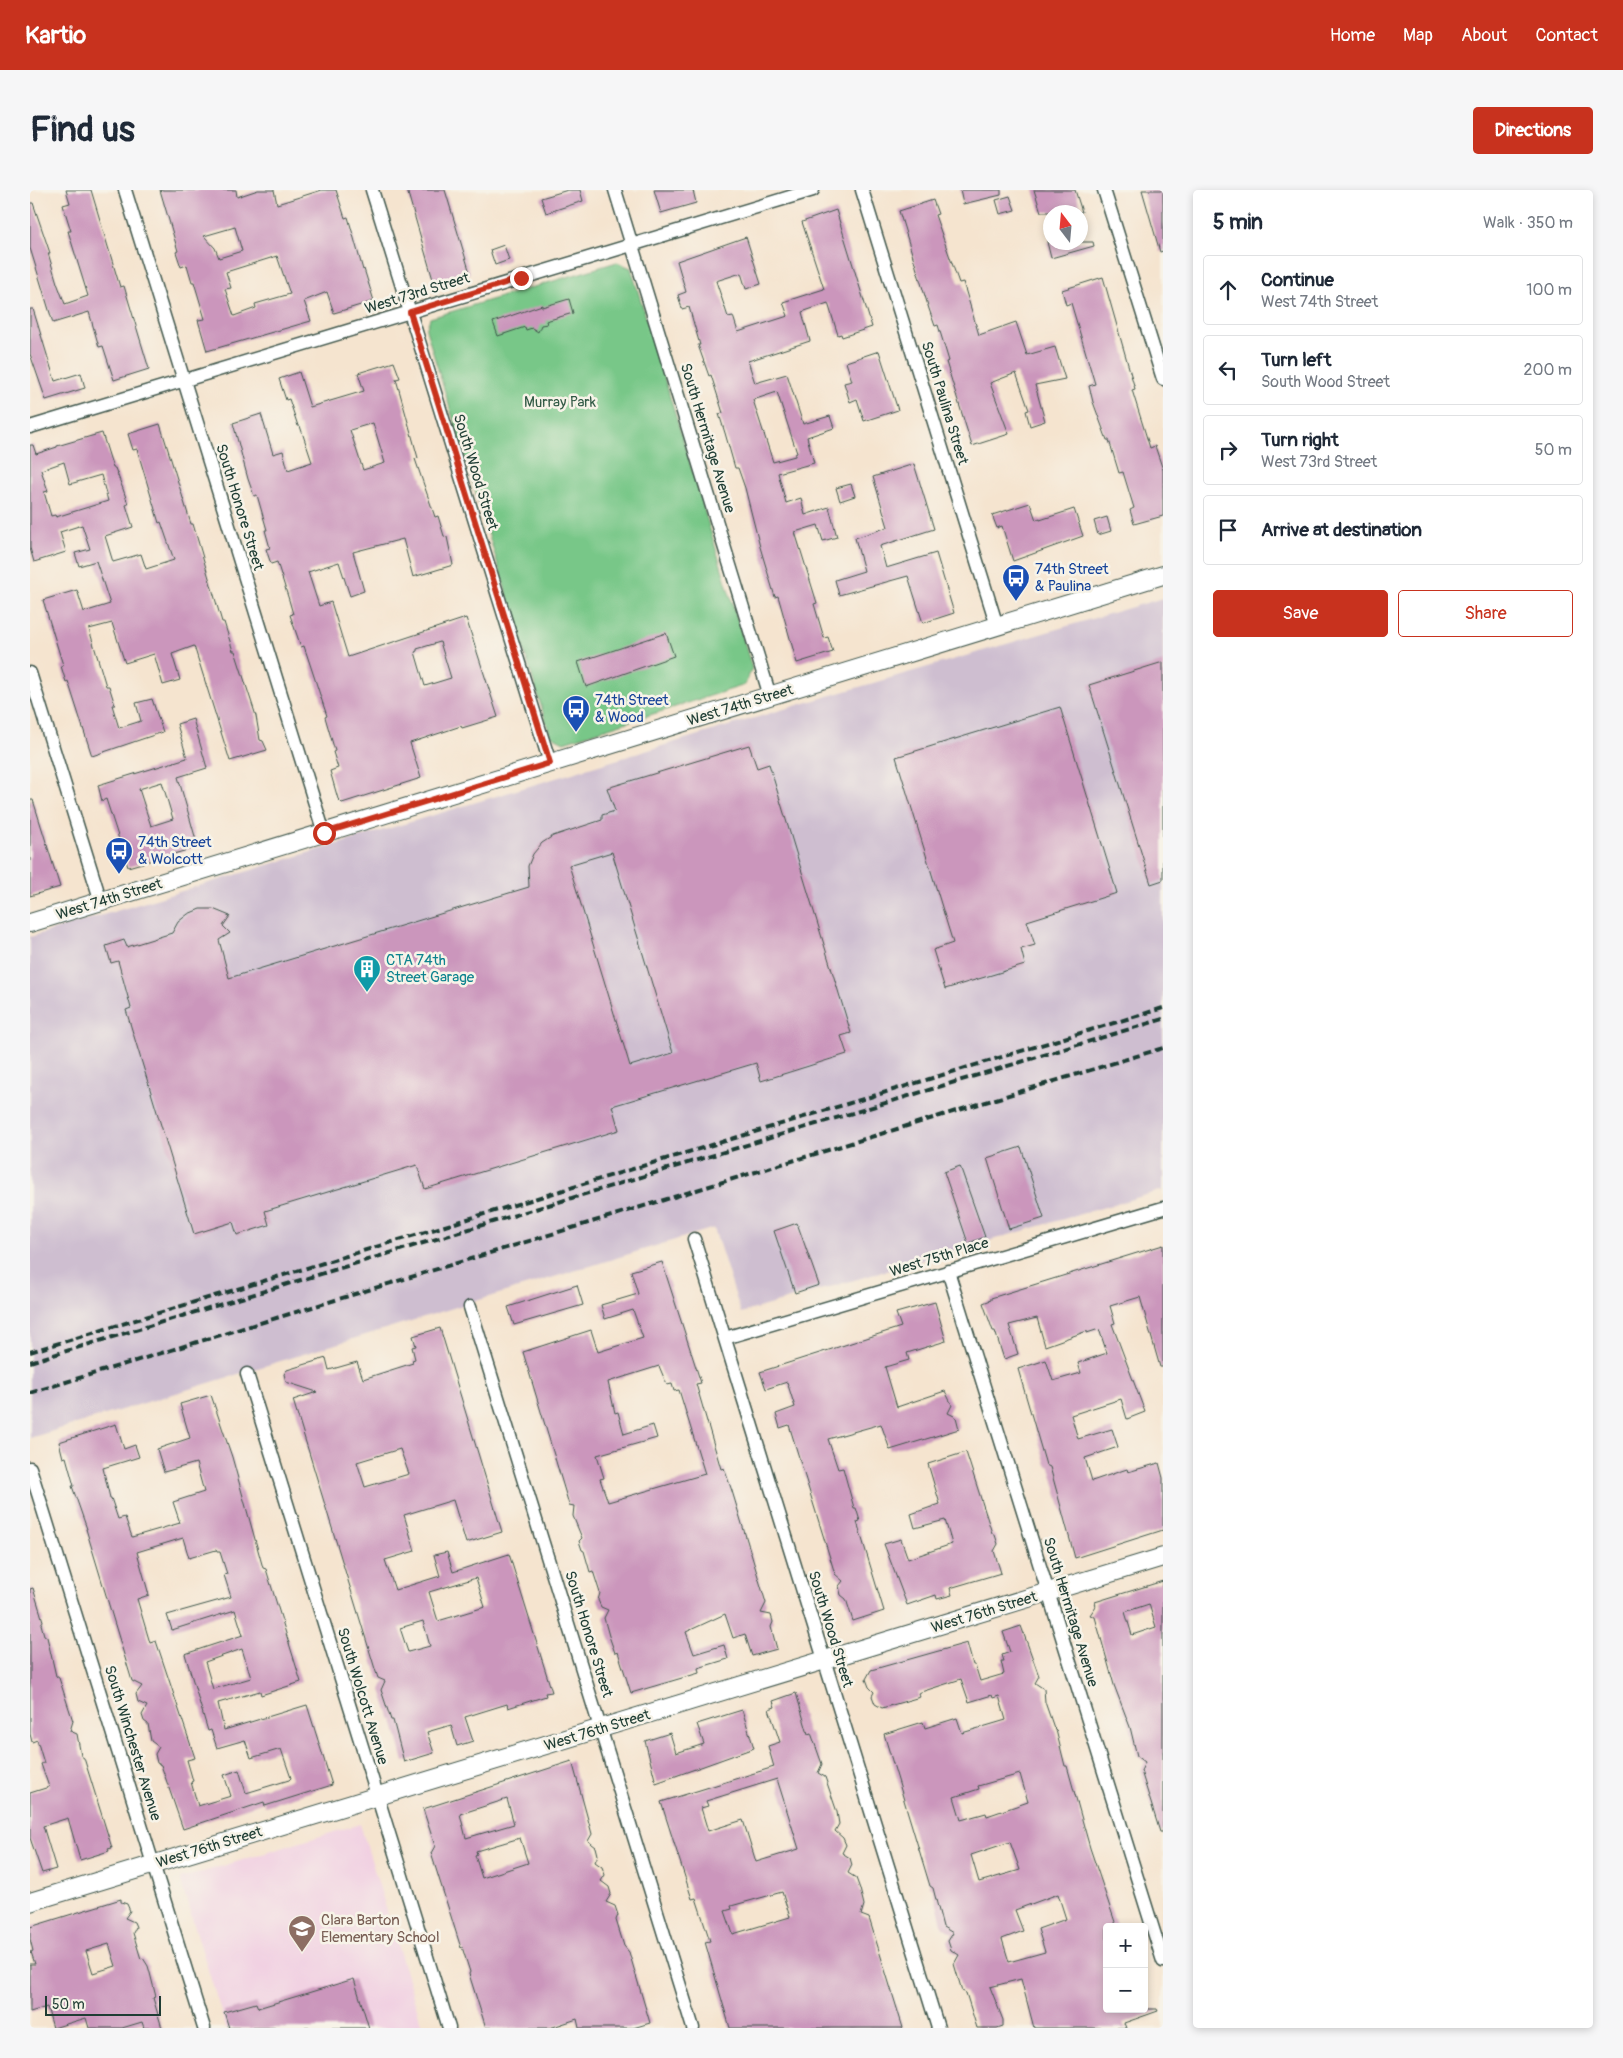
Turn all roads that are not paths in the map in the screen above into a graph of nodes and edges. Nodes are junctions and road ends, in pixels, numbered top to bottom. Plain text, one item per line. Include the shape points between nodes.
1 (125, 190) edge
2 (372, 190) edge
3 (615, 190) edge
4 (813, 190) edge
5 (862, 190) edge
6 (1104, 190) edge
7 (632, 245) junction
8 (410, 312) junction
9 (1163, 379) edge
10 (184, 380) junction
11 (30, 427) edge
12 (1163, 575) edge
13 (997, 626) junction
14 (30, 673) edge
15 (770, 696) junction
16 (550, 763) junction
17 (324, 833) junction
18 (101, 902) junction
19 (30, 923) edge
20 (1163, 1208) edge
21 (694, 1239) dead end
22 (948, 1272) junction
23 (470, 1307) dead end
24 (725, 1338) junction
25 (247, 1374) dead end
26 (30, 1468) edge
27 (1163, 1557) edge
28 (1048, 1592) junction
29 (824, 1661) junction
30 (601, 1729) junction
31 (377, 1796) junction
32 (153, 1864) junction
33 (30, 1902) edge
34 (1163, 1961) edge
35 (204, 2028) edge
36 (449, 2028) edge
37 (693, 2028) edge
38 (938, 2028) edge

1 - 10 street, South Honore Street
2 - 8 street, South Wood Street
3 - 7 street, South Hermitage Avenue
4 - 7 street, West 73rd Street
5 - 13 street, South Paulina Street
6 - 9 street
7 - 8 street, West 73rd Street
7 - 15 street, South Hermitage Avenue
8 - 10 street, West 73rd Street
8 - 16 street, South Wood Street
10 - 11 street, West 73rd Street
10 - 17 street, South Honore Street
12 - 13 street, West 74th Street
13 - 15 street, West 74th Street
14 - 18 street
15 - 16 street, West 74th Street
16 - 17 street, West 74th Street
17 - 18 street, West 74th Street
18 - 19 street, West 74th Street
20 - 22 street, West 75th Place
21 - 24 street, South Wood Street
22 - 24 street, West 75th Place
22 - 28 street, South Hermitage Avenue
23 - 30 street, South Honore Street
24 - 29 street, South Wood Street
25 - 31 street, South Wolcott Avenue
26 - 32 street, South Winchester Avenue
27 - 28 street, West 76th Street
28 - 29 street, West 76th Street
28 - 34 street, South Hermitage Avenue
29 - 30 street, West 76th Street
29 - 38 street, South Wood Street
30 - 31 street, West 76th Street
30 - 37 street, South Honore Street
31 - 32 street, West 76th Street
31 - 36 street, South Wolcott Avenue
32 - 33 street, West 76th Street
32 - 35 street, South Winchester Avenue

